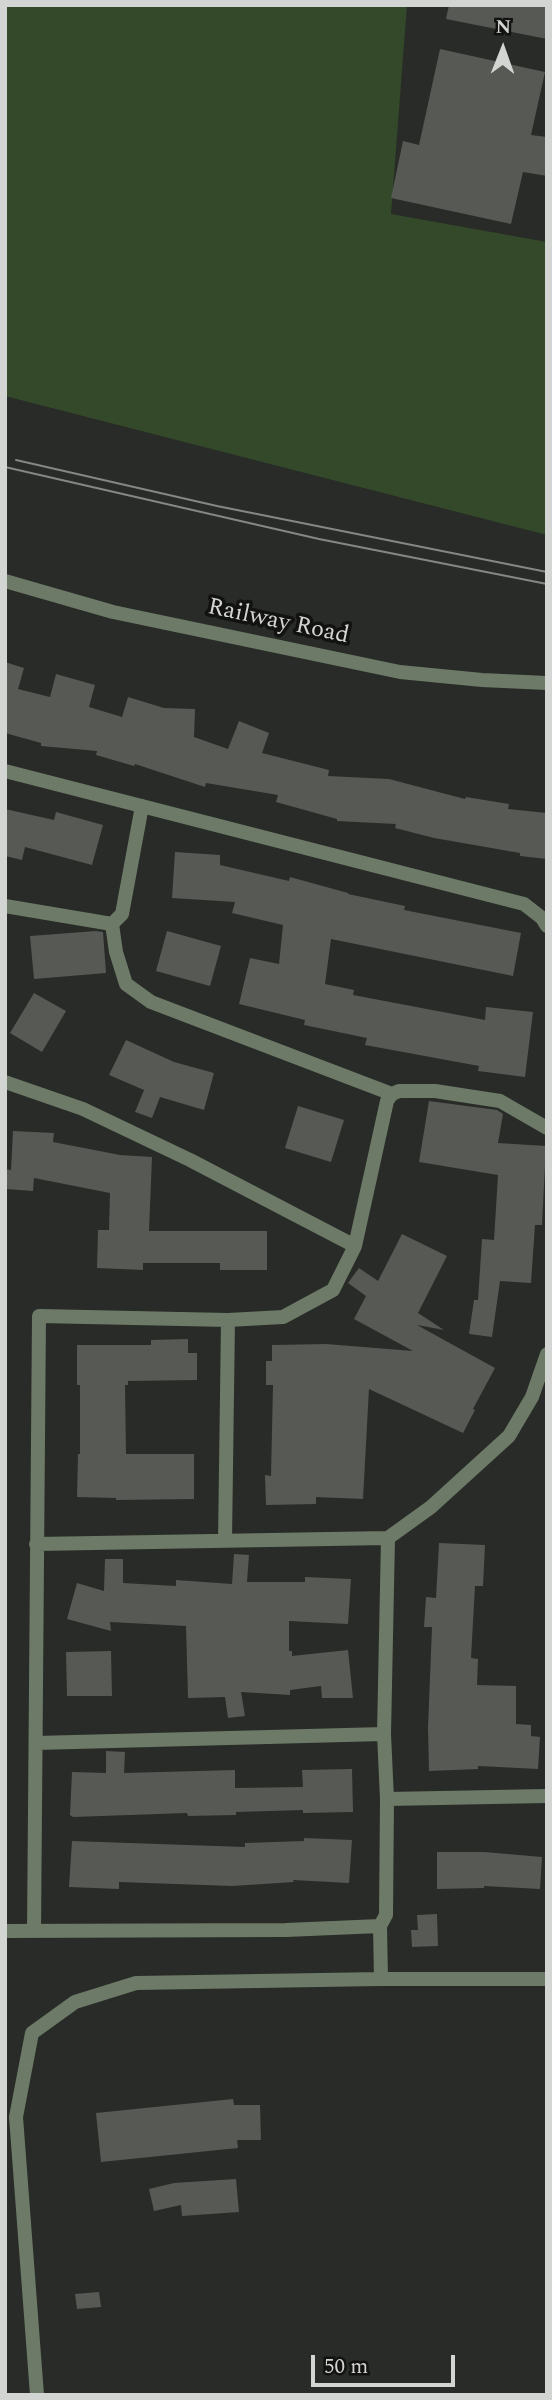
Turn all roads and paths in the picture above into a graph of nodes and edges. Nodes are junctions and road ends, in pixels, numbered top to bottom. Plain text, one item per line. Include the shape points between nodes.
1 (5, 581) edge
2 (547, 683) edge
3 (5, 772) edge
4 (142, 806) junction
5 (5, 906) edge
6 (112, 924) junction
7 (547, 926) edge
8 (5, 1082) edge
9 (392, 1094) junction
10 (547, 1128) edge
11 (355, 1246) junction
12 (228, 1320) junction
13 (547, 1354) edge
14 (388, 1538) junction
15 (225, 1541) junction
16 (36, 1544) junction
17 (384, 1734) junction
18 (36, 1743) junction
19 (547, 1796) edge
20 (387, 1799) junction
21 (380, 1926) junction
22 (5, 1931) edge
23 (34, 1931) junction
24 (381, 1979) junction
25 (547, 1979) edge
26 (37, 2395) edge

1 - 2 street, Railway Road via 113,611 400,672
3 - 4 street
4 - 6 street via 122,914
4 - 7 street via 524,904
5 - 6 street
6 - 9 street via 125,984 152,1002
8 - 11 street via 83,1109
9 - 10 street via 435,1091 500,1101
9 - 11 street
11 - 12 street via 333,1290 282,1317
12 - 15 street
12 - 16 street via 39,1316
13 - 14 street via 532,1398 509,1436 431,1507
14 - 15 street
14 - 17 street
15 - 16 street
16 - 18 street
17 - 18 street
17 - 20 street
18 - 23 street
19 - 20 street
20 - 21 street via 386,1915
21 - 23 street
21 - 24 street
22 - 23 street
24 - 25 street
24 - 26 street via 136,1983 75,2002 32,2033 16,2117

